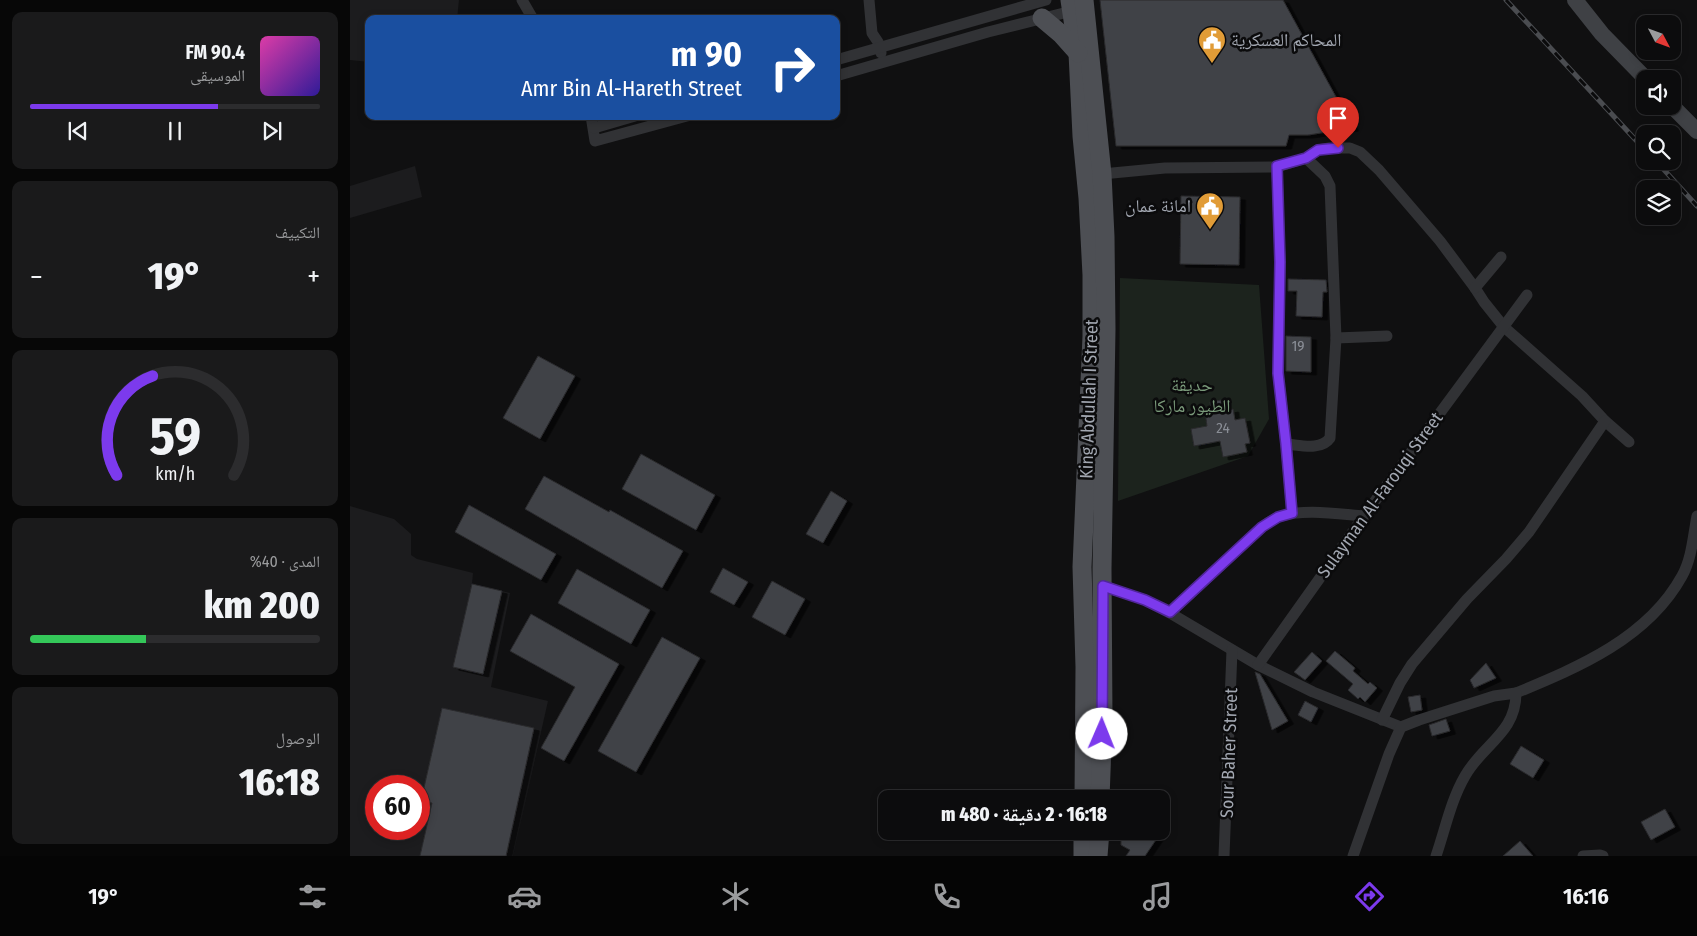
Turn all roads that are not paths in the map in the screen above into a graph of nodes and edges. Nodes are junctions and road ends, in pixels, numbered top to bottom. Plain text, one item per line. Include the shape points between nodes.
1 (522, 0) edge
2 (869, 0) edge
3 (1575, 0) edge
4 (1078, 5) edge
5 (1044, 9) edge
6 (531, 15) edge
7 (984, 18) junction
8 (988, 32) junction
9 (872, 33) junction
10 (880, 48) junction
11 (868, 51) junction
12 (1078, 53) junction
13 (840, 59) edge
14 (883, 63) junction
15 (870, 67) junction
16 (1637, 70) edge
17 (840, 75) edge
18 (1681, 115) edge
19 (606, 120) edge
20 (672, 120) edge
21 (592, 122) edge
22 (1697, 131) edge
23 (1306, 158) junction
24 (1277, 166) junction
25 (1102, 174) junction
26 (1501, 257) dead end
27 (1475, 288) junction
28 (1527, 295) dead end
29 (1504, 327) junction
30 (1387, 336) dead end
31 (1336, 338) junction
32 (1605, 421) junction
33 (1629, 442) dead end
34 (1286, 444) junction
35 (1292, 513) junction
36 (1364, 516) junction
37 (1697, 516) edge
38 (1103, 586) junction
39 (1170, 612) junction
40 (1232, 650) junction
41 (1258, 664) junction
42 (1516, 693) junction
43 (1382, 720) junction
44 (1401, 727) junction
45 (1084, 790) edge
46 (1100, 790) edge
47 (1083, 840) edge
48 (1099, 840) edge
49 (1082, 856) edge
50 (1098, 856) edge
51 (1224, 856) edge
52 (1353, 856) edge
53 (1436, 856) edge
54 (1583, 856) edge
55 (1603, 856) edge

1 - 6 street
2 - 9 street
3 - 16 street
4 - 5 street
4 - 12 main road, King Abdullah I Street
4 - 25 main road, King Abdullah I Street
5 - 7 street
5 - 8 street
5 - 12 main road
7 - 8 street
7 - 10 street
8 - 14 street
9 - 10 street
9 - 11 street
10 - 11 street
10 - 14 street
11 - 13 street
11 - 15 street
12 - 45 main road, King Abdullah I Street via 1092,304 1082,567
14 - 15 street
15 - 17 street
18 - 22 street
19 - 21 street
20 - 21 street via 595,141
23 - 24 street
23 - 27 street via 1318,150 1329,148 1350,148 1360,152 1380,170
23 - 31 street via 1320,170 1330,186
24 - 25 street via 1165,168
24 - 34 street via 1280,262 1278,373
25 - 38 main road, King Abdullah I Street via 1106,329
26 - 27 street
27 - 29 street
28 - 29 street, Sulayman Al-Farouqi Street
29 - 32 street via 1582,396
29 - 36 street, Sulayman Al-Farouqi Street
30 - 31 street
31 - 34 street via 1330,438 1318,446
32 - 33 street
32 - 43 street via 1529,532 1412,664
34 - 35 street
35 - 36 street
35 - 39 street via 1262,527
36 - 41 street, Sulayman Al-Farouqi Street
37 - 42 street via 1683,575 1649,619 1609,648
38 - 39 street
38 - 46 main road, King Abdullah I Street
39 - 40 street
40 - 41 street
40 - 51 street, Sour Baher Street
41 - 43 street via 1313,692
42 - 44 street via 1494,696
42 - 53 street via 1514,713 1508,724 1464,777
43 - 44 street
44 - 52 street
47 - 49 main road
48 - 50 main road
54 - 55 street

